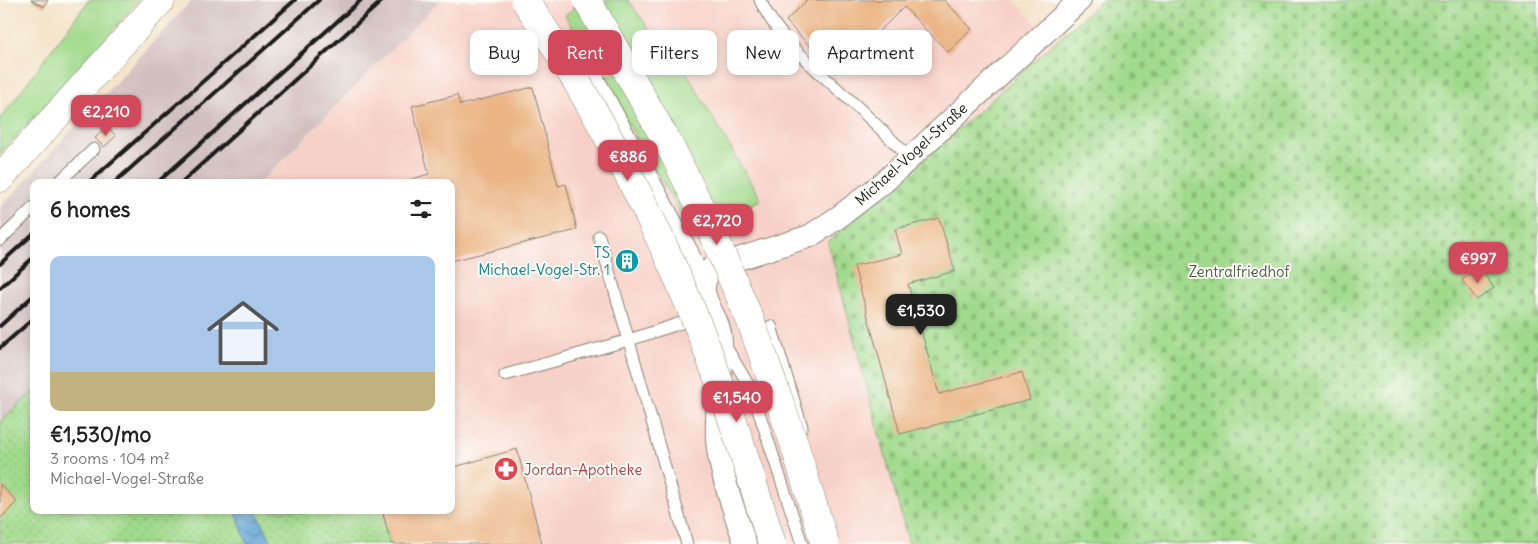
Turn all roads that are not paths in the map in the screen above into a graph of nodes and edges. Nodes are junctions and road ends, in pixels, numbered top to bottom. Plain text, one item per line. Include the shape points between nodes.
1 (161, 0) edge
2 (525, 0) edge
3 (587, 0) edge
4 (760, 0) edge
5 (1080, 0) edge
6 (592, 75) edge
7 (94, 149) dead end
8 (910, 158) junction
9 (0, 178) edge
10 (63, 179) edge
11 (30, 211) edge
12 (599, 236) dead end
13 (0, 240) edge
14 (702, 289) junction
15 (712, 313) junction
16 (771, 326) dead end
17 (722, 339) junction
18 (629, 340) junction
19 (505, 376) dead end
20 (788, 379) junction
21 (752, 391) junction
22 (807, 443) dead end
23 (818, 480) dead end
24 (687, 544) edge
25 (745, 544) edge
26 (772, 544) edge
27 (802, 544) edge
28 (825, 544) edge
29 (836, 544) edge

1 - 9 main road
2 - 26 main road, bridge via 550,37 631,181 667,254 699,329 742,447
3 - 28 main road, bridge via 674,154 720,250 755,331
4 - 8 lane via 767,16 797,51
5 - 8 street, Michael-Vogel-Straße
6 - 14 street via 687,252
7 - 10 lane
8 - 14 street, Michael-Vogel-Straße via 883,183 810,236 713,267 704,277
11 - 13 lane
12 - 18 lane
14 - 15 street
15 - 17 street
15 - 18 lane
16 - 20 lane
17 - 21 lane
17 - 25 street via 717,440 724,476
18 - 19 lane
18 - 24 lane
20 - 21 lane
20 - 22 lane
21 - 27 lane
23 - 29 lane

